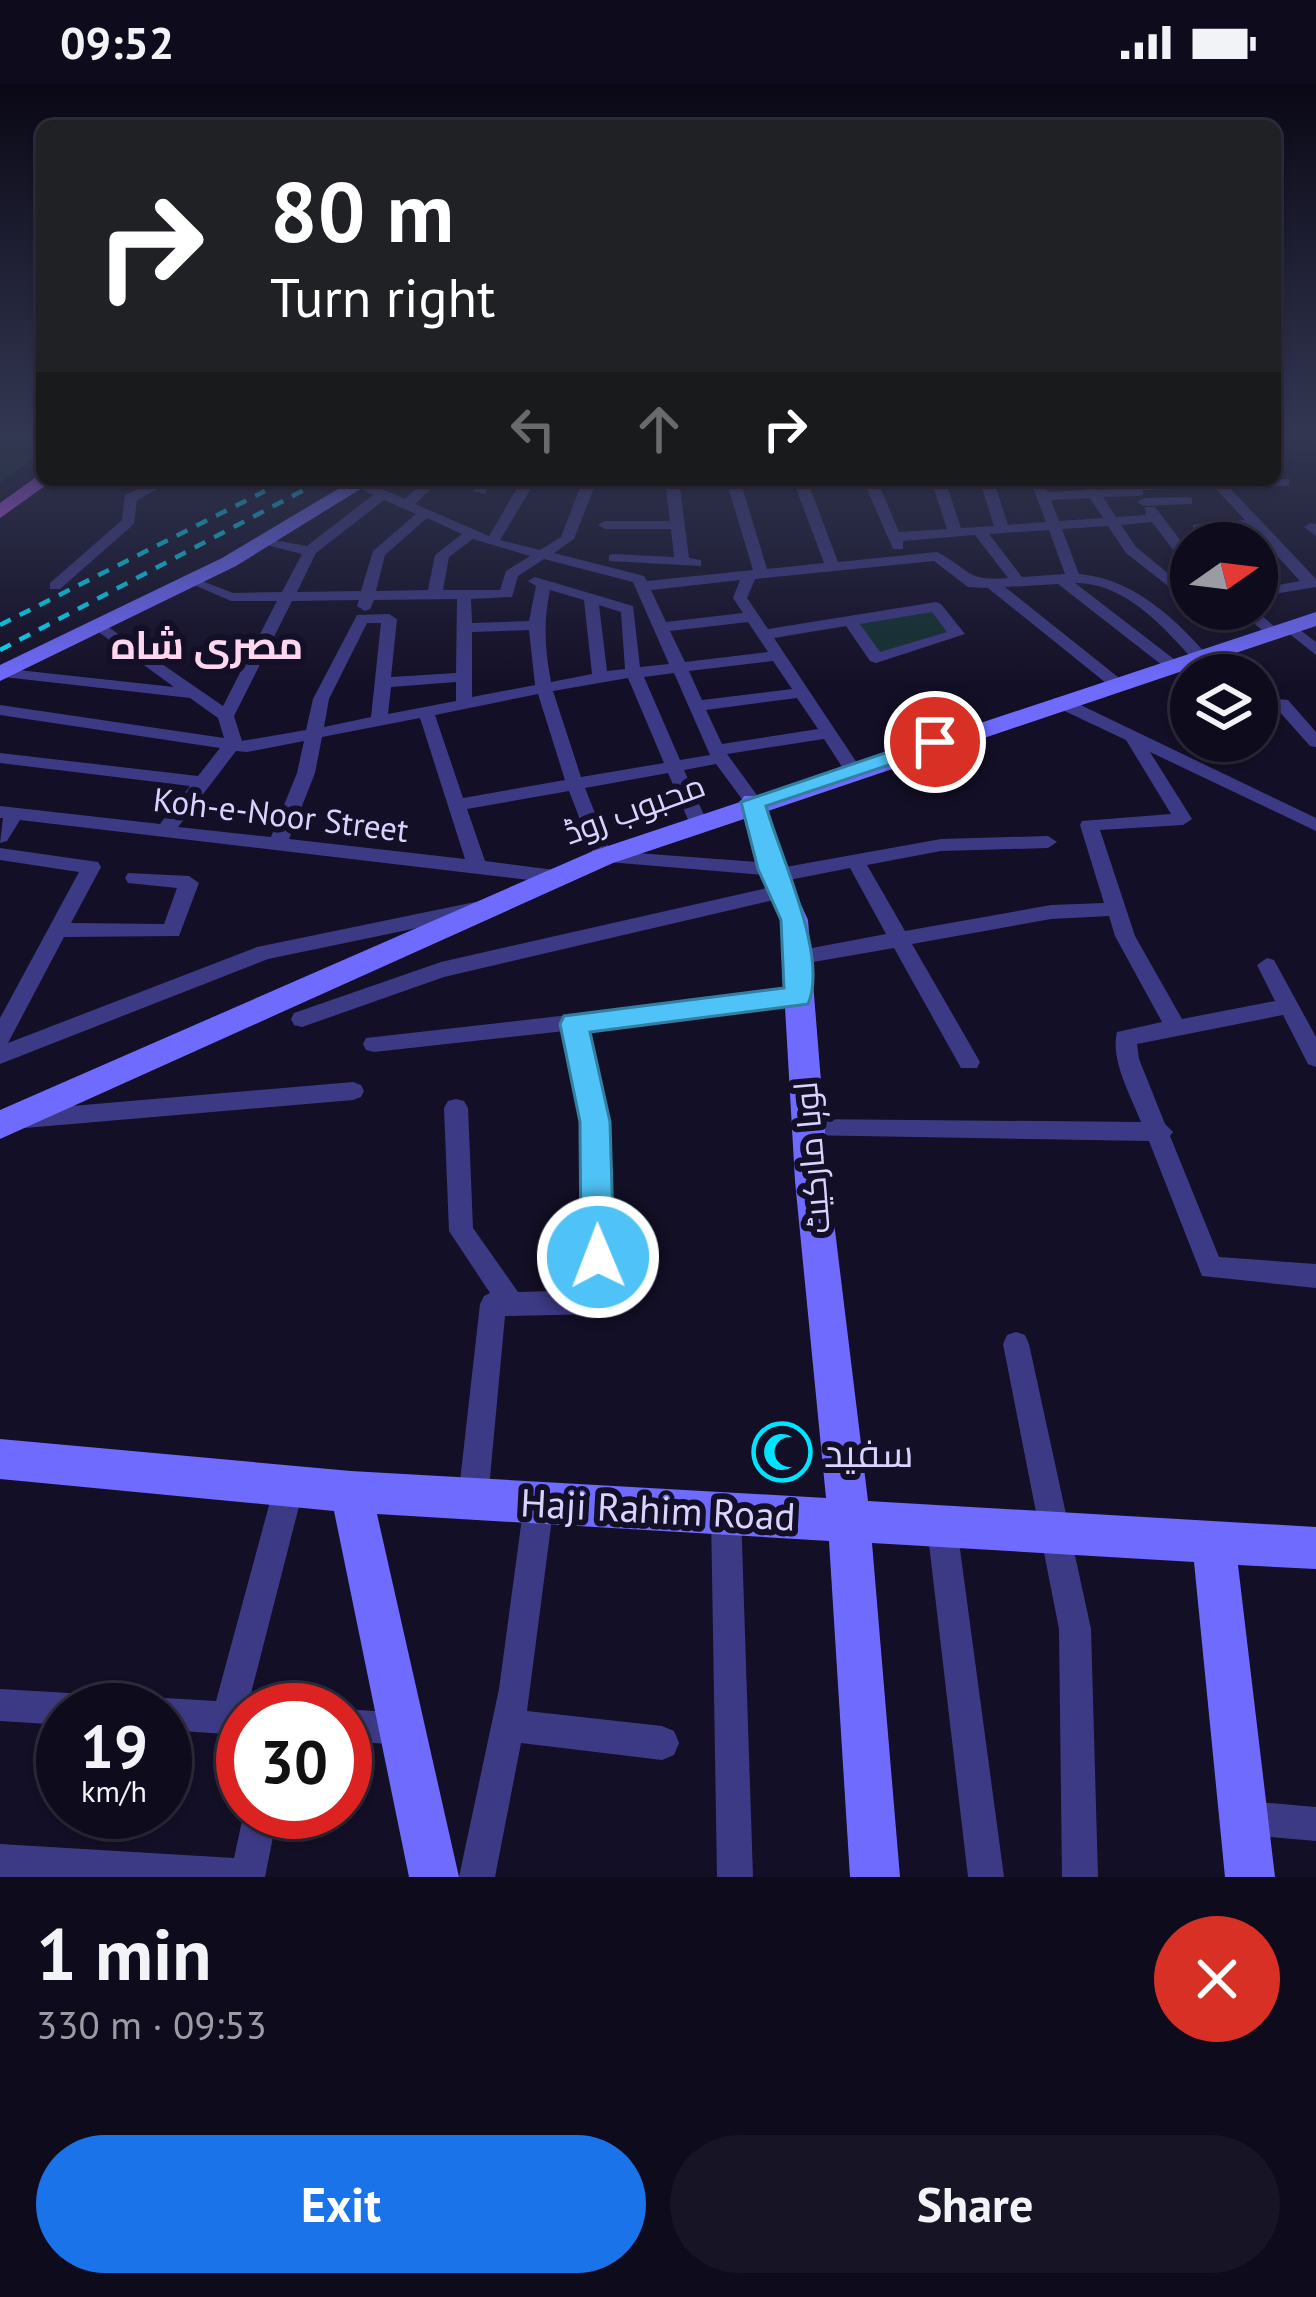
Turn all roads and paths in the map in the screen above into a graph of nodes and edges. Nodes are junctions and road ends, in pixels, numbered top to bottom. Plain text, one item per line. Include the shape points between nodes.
1 (1155, 518) edge
2 (129, 519) edge
3 (303, 519) edge
4 (336, 519) edge
5 (418, 519) edge
6 (443, 519) edge
7 (506, 519) edge
8 (575, 519) edge
9 (676, 519) edge
10 (742, 519) edge
11 (814, 519) edge
12 (886, 519) edge
13 (951, 519) edge
14 (1002, 519) edge
15 (1049, 519) edge
16 (1107, 519) edge
17 (1149, 519) edge
18 (1110, 523) junction
19 (605, 525) dead end
20 (677, 525) junction
21 (1052, 528) junction
22 (1003, 531) junction
23 (980, 532) junction
24 (472, 533) junction
25 (956, 534) junction
26 (894, 537) junction
27 (1170, 537) edge
28 (262, 542) junction
29 (492, 542) junction
30 (1278, 546) edge
31 (310, 550) junction
32 (539, 554) junction
33 (903, 559) junction
34 (608, 564) junction
35 (832, 566) junction
36 (512, 574) junction
37 (756, 574) junction
38 (1067, 578) junction
39 (192, 581) junction
40 (1018, 582) junction
41 (544, 584) junction
42 (992, 584) junction
43 (1314, 584) edge
44 (1170, 585) edge
45 (55, 586) dead end
46 (643, 586) junction
47 (1278, 590) edge
48 (573, 592) junction
49 (464, 594) junction
50 (436, 595) junction
51 (290, 596) junction
52 (367, 598) junction
53 (591, 598) junction
54 (1170, 611) edge
55 (1162, 614) dead end
56 (752, 617) junction
57 (362, 618) junction
58 (1316, 620) edge
59 (850, 621) junction
60 (98, 625) junction
61 (537, 625) junction
62 (661, 626) junction
63 (464, 628) junction
64 (1278, 628) edge
65 (1282, 630) junction
66 (763, 634) junction
67 (1316, 650) edge
68 (1195, 654) edge
69 (1233, 654) edge
70 (776, 656) junction
71 (1170, 664) edge
72 (1170, 667) edge
73 (678, 668) junction
74 (2, 673) edge
75 (634, 673) junction
76 (464, 677) junction
77 (600, 677) junction
78 (382, 683) junction
79 (1117, 684) junction
80 (544, 688) junction
81 (800, 693) junction
82 (196, 694) junction
83 (1060, 702) junction
84 (464, 704) junction
85 (1278, 704) edge
86 (696, 706) junction
87 (0, 710) edge
88 (426, 712) junction
89 (226, 716) junction
90 (379, 722) junction
91 (827, 733) junction
92 (314, 735) junction
93 (1131, 735) junction
94 (235, 742) junction
95 (1316, 742) edge
96 (718, 754) junction
97 (0, 758) edge
98 (674, 766) junction
99 (852, 770) junction
100 (203, 782) junction
101 (577, 782) junction
102 (753, 802) junction
103 (459, 806) junction
104 (8, 812) edge
105 (698, 822) junction
106 (1316, 825) edge
107 (165, 831) junction
108 (0, 836) edge
109 (1048, 842) dead end
110 (278, 844) junction
111 (0, 854) edge
112 (603, 857) junction
113 (855, 861) junction
114 (477, 867) junction
115 (555, 877) junction
116 (135, 878) dead end
117 (775, 879) junction
118 (476, 909) junction
119 (1117, 909) junction
120 (58, 930) junction
121 (900, 939) junction
122 (796, 958) junction
123 (1267, 965) dead end
124 (0, 997) edge
125 (798, 997) junction
126 (24, 998) junction
127 (1288, 1006) junction
128 (302, 1019) dead end
129 (574, 1024) junction
130 (1176, 1028) junction
131 (0, 1038) edge
132 (374, 1045) dead end
133 (0, 1055) edge
134 (1316, 1058) edge
135 (970, 1061) dead end
136 (353, 1090) dead end
137 (456, 1108) dead end
138 (5, 1122) edge
139 (808, 1128) junction
140 (1161, 1132) junction
141 (1316, 1276) edge
142 (512, 1304) junction
143 (1016, 1344) dead end
144 (0, 1459) edge
145 (289, 1487) junction
146 (351, 1492) junction
147 (473, 1499) junction
148 (539, 1502) junction
149 (726, 1514) junction
150 (849, 1520) junction
151 (942, 1527) junction
152 (1052, 1535) junction
153 (1214, 1543) junction
154 (1316, 1548) edge
155 (244, 1683) edge
156 (0, 1705) edge
157 (36, 1707) edge
158 (508, 1725) junction
159 (372, 1727) edge
160 (402, 1729) junction
161 (662, 1743) dead end
162 (1244, 1818) junction
163 (1316, 1824) edge
164 (255, 1839) edge
165 (0, 1862) edge
166 (247, 1877) edge
167 (434, 1877) edge
168 (477, 1877) edge
169 (735, 1877) edge
170 (874, 1877) edge
171 (986, 1877) edge
172 (1080, 1877) edge
173 (1250, 1877) edge

1 - 27 street
2 - 45 street
3 - 28 main road
4 - 31 street
5 - 52 street via 378,554
6 - 24 street
7 - 29 street
8 - 32 street via 567,539
9 - 20 street
10 - 37 street
11 - 35 street
12 - 26 street
13 - 25 street
14 - 22 street
15 - 21 street
16 - 18 street
17 - 18 street
18 - 21 street
18 - 44 street
19 - 20 street
20 - 34 street via 689,562
21 - 22 street
21 - 38 street
22 - 23 street
23 - 25 street
23 - 40 street
24 - 29 street
24 - 50 street via 442,555
25 - 26 street
26 - 33 street
28 - 31 street
28 - 39 main road
29 - 32 street
30 - 43 street
31 - 51 street
32 - 34 street
32 - 36 street
33 - 35 street
33 - 42 street via 937,556 973,584
34 - 46 street
34 - 48 street
35 - 37 street
36 - 41 street
36 - 49 street via 507,594
37 - 46 street
37 - 56 street via 740,598
38 - 40 street
38 - 68 street via 1122,588
38 - 71 street
39 - 51 street via 231,597
39 - 60 main road
40 - 42 street
41 - 48 street
41 - 61 street
42 - 79 street
43 - 47 street
46 - 62 street
48 - 53 street
49 - 50 street
49 - 63 street
50 - 52 street
51 - 52 street
51 - 89 street
52 - 57 street
53 - 75 street via 628,609
53 - 77 street
54 - 55 street
56 - 62 street
56 - 66 street
57 - 78 street via 388,619
57 - 92 street via 321,699
58 - 65 main road, محبوب روڈ
59 - 59 street via 936,608 957,634 877,658
59 - 66 street
60 - 74 main road
60 - 82 street
61 - 63 street
61 - 80 street
62 - 73 street
63 - 76 street
64 - 65 street
65 - 67 street
65 - 69 main road, محبوب روڈ
66 - 70 street
70 - 73 street
70 - 81 street
72 - 79 main road, محبوب روڈ
73 - 75 street
73 - 86 street
74 - 82 street
75 - 77 street
75 - 98 street
76 - 78 street
76 - 84 street
77 - 80 street
78 - 90 street
79 - 83 main road, محبوب روڈ
80 - 84 street
80 - 101 street
81 - 86 street
81 - 91 street
82 - 89 street
83 - 93 street
83 - 99 main road, محبوب روڈ
84 - 88 street
85 - 95 street
86 - 96 street
87 - 94 street
88 - 90 street
88 - 103 street
89 - 94 street
90 - 92 street
91 - 96 street
91 - 99 street
92 - 94 street via 247,747
92 - 110 street
93 - 106 street
93 - 119 street via 1184,814 1176,822 1089,825
94 - 100 street
96 - 98 street
96 - 102 street
97 - 100 street
98 - 101 street
98 - 105 street
99 - 102 main road, محبوب روڈ
100 - 107 street
101 - 103 street
101 - 112 street
102 - 105 main road, محبوب روڈ
102 - 117 main road, لوہا مارکیٹ
103 - 114 street
104 - 107 street, Koh-e-Noor Street
104 - 108 street
105 - 112 main road, محبوب روڈ
107 - 110 street, Koh-e-Noor Street
109 - 113 street via 941,845
110 - 114 street, Koh-e-Noor Street
111 - 120 street via 91,867
112 - 115 main road, محبوب روڈ
112 - 117 street
113 - 117 street
113 - 121 street
114 - 115 street, Koh-e-Noor Street
115 - 118 main road, محبوب روڈ
116 - 120 street via 189,883 172,931
117 - 122 main road, لوہا مارکیٹ via 794,920
117 - 128 street via 442,970
118 - 133 street via 264,952
118 - 138 main road, محبوب روڈ
119 - 121 street via 1051,912
119 - 130 street
120 - 126 street
121 - 122 street
121 - 135 street
122 - 125 main road, لوہا مارکیٹ
123 - 127 street
124 - 126 street
125 - 129 street
125 - 139 main road, لوہا مارکیٹ
126 - 131 street
127 - 130 street
127 - 134 street
129 - 132 street
129 - 142 street via 595,1122 599,1302
130 - 140 street via 1125,1038
136 - 138 street
137 - 142 street via 461,1231
139 - 140 street
139 - 150 main road, لوہا مارکیٹ
140 - 141 street via 1211,1268
142 - 147 street via 493,1304
143 - 152 street
144 - 145 main road, Haji Rahim Road
145 - 146 main road, Haji Rahim Road
145 - 155 street
146 - 147 main road, Haji Rahim Road
146 - 160 main road
147 - 148 main road, Haji Rahim Road
148 - 149 main road, Haji Rahim Road
148 - 158 street
149 - 150 main road, Haji Rahim Road
149 - 169 street
150 - 151 main road, Haji Rahim Road
150 - 170 main road, لوہا مارکیٹ
151 - 152 main road, Haji Rahim Road
151 - 171 street
152 - 153 main road, Haji Rahim Road
152 - 172 street via 1075,1629
153 - 154 main road, Haji Rahim Road
153 - 162 main road
156 - 157 street
158 - 161 street
158 - 168 street
159 - 160 street
160 - 167 main road
162 - 163 street
162 - 173 main road
164 - 166 street
165 - 166 street

